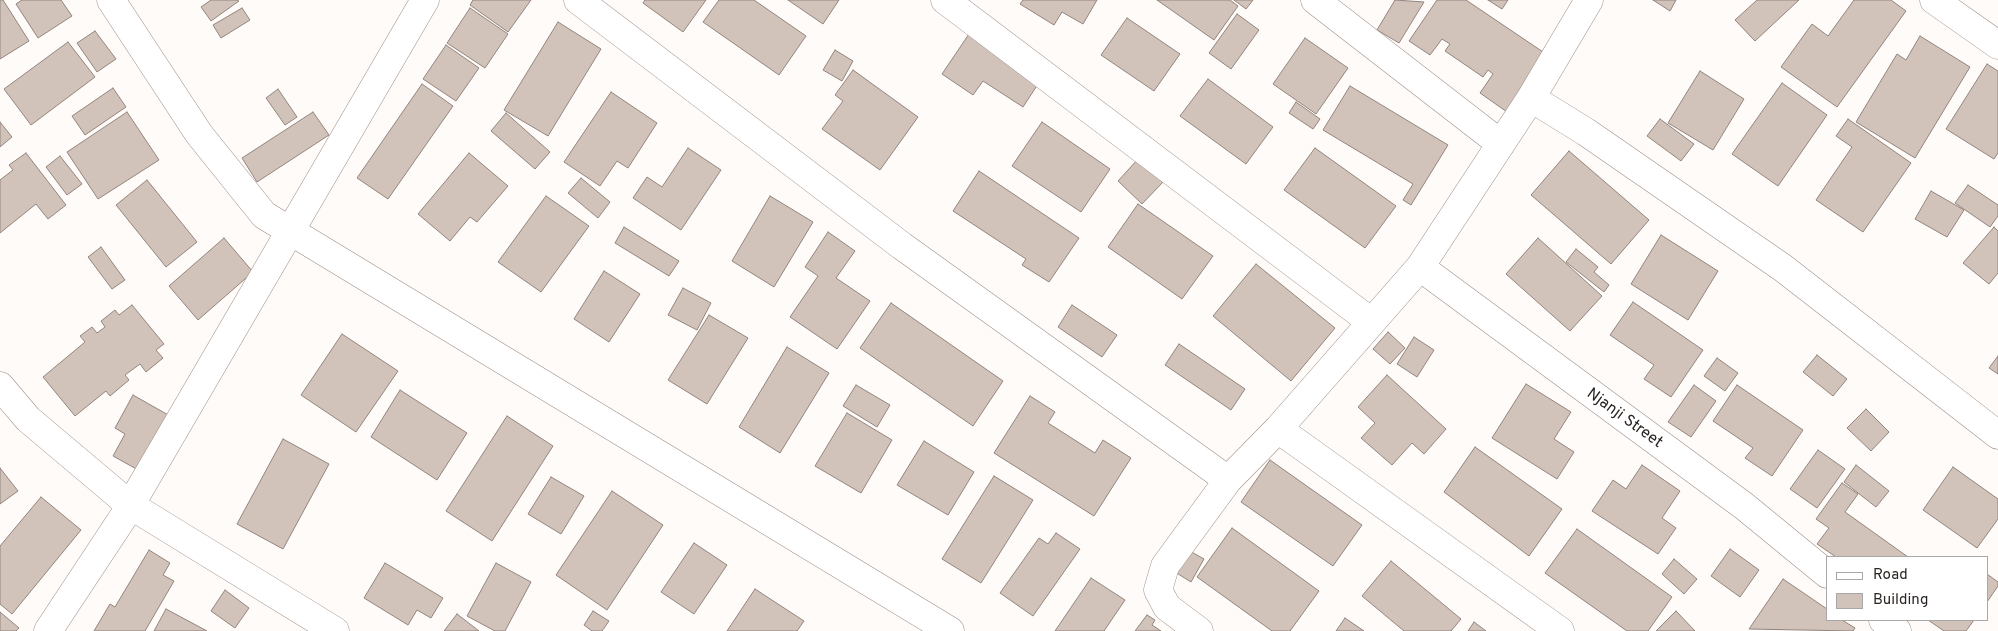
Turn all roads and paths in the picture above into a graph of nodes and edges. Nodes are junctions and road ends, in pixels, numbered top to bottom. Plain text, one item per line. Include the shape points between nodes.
1 (111, 0) edge
2 (425, 0) edge
3 (578, 0) edge
4 (945, 0) edge
5 (1315, 0) edge
6 (1589, 0) edge
7 (1934, 0) edge
8 (1998, 46) edge
9 (1531, 98) junction
10 (1501, 144) junction
11 (291, 230) junction
12 (1420, 266) junction
13 (1370, 321) junction
14 (0, 386) edge
15 (1278, 429) junction
16 (1998, 435) edge
17 (1228, 480) junction
18 (130, 505) junction
19 (1826, 573) edge
20 (1884, 621) edge
21 (48, 631) edge
22 (335, 631) edge
23 (950, 631) edge
24 (1199, 631) edge
25 (1560, 631) edge
26 (1897, 631) edge

1 - 11 street via 199,134 264,215
2 - 11 street
3 - 17 street via 902,246
4 - 13 street
5 - 10 street
6 - 9 street
7 - 8 street
9 - 10 street
9 - 16 street via 1586,132 1783,268
10 - 12 street
11 - 18 street
11 - 23 street
12 - 13 street
12 - 19 street, Njanji Street via 1744,506
13 - 15 street
14 - 18 street via 28,419
15 - 17 street
15 - 25 street
17 - 24 street via 1165,566 1158,590 1167,607
18 - 21 street
18 - 22 street
20 - 26 street

